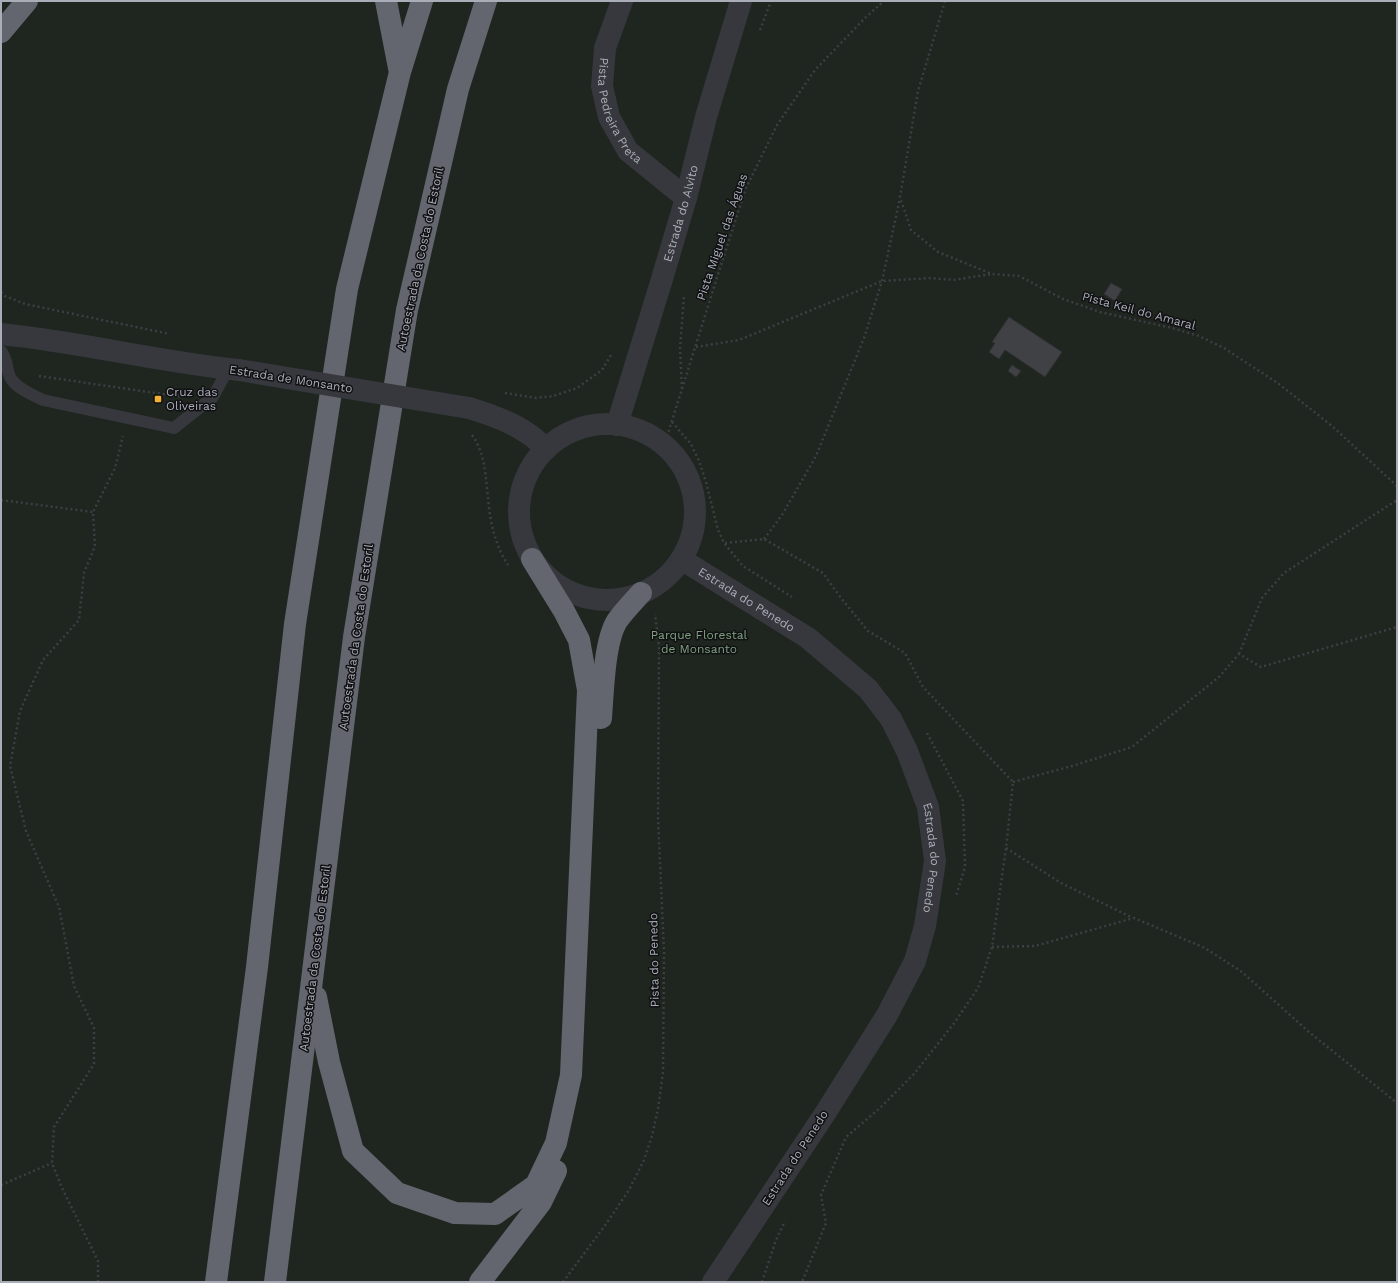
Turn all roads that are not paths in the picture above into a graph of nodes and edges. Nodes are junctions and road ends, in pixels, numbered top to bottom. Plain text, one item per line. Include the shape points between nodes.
1 (27, 1) edge
2 (386, 1) edge
3 (422, 1) edge
4 (486, 1) edge
5 (622, 1) edge
6 (741, 1) edge
7 (1, 32) edge
8 (400, 72) junction
9 (686, 198) junction
10 (1, 318) edge
11 (1, 334) edge
12 (25, 337) junction
13 (1, 351) edge
14 (234, 369) junction
15 (617, 425) junction
16 (546, 449) junction
17 (532, 559) junction
18 (681, 559) junction
19 (641, 593) junction
20 (313, 980) junction
21 (216, 1282) edge
22 (275, 1282) edge
23 (480, 1282) edge
24 (714, 1282) edge

1 - 7 highway
2 - 8 highway
3 - 8 highway
4 - 20 highway, Autoestrada da Costa do Estoril via 458,89 407,310 354,637
5 - 9 street, Pista Pedreira Preta via 605,48 602,86 609,117 628,151
6 - 9 street, Estrada do Alvito via 706,117
8 - 21 highway via 347,289 294,624 257,967
9 - 15 street, Estrada do Alvito
10 - 12 street, Estrada de Monsanto
11 - 12 street, Estrada de Monsanto
12 - 14 street, Estrada de Monsanto
13 - 14 lane via 6,356 11,378 25,392 43,400 174,428 213,397
14 - 16 street, Estrada de Monsanto, bridge via 470,408 507,421 527,432
15 - 16 street via 586,427 558,439
15 - 18 street via 650,436 677,459 686,474 692,491 693,526 689,543
16 - 17 street via 535,462 521,493 520,527
17 - 19 street via 556,584 588,598 624,599
17 - 20 highway via 579,640 588,690 571,1075 556,1143 536,1185 495,1214 455,1213 397,1193 353,1151 329,1062
18 - 19 street via 661,581
18 - 24 street, Estrada do Penedo via 808,638 868,689 891,719 907,751 928,807 935,861 925,926 915,961 887,1015
19 - 23 highway via 617,622 610,637 603,682 583,1079 568,1146 541,1202
20 - 22 highway, Autoestrada da Costa do Estoril

